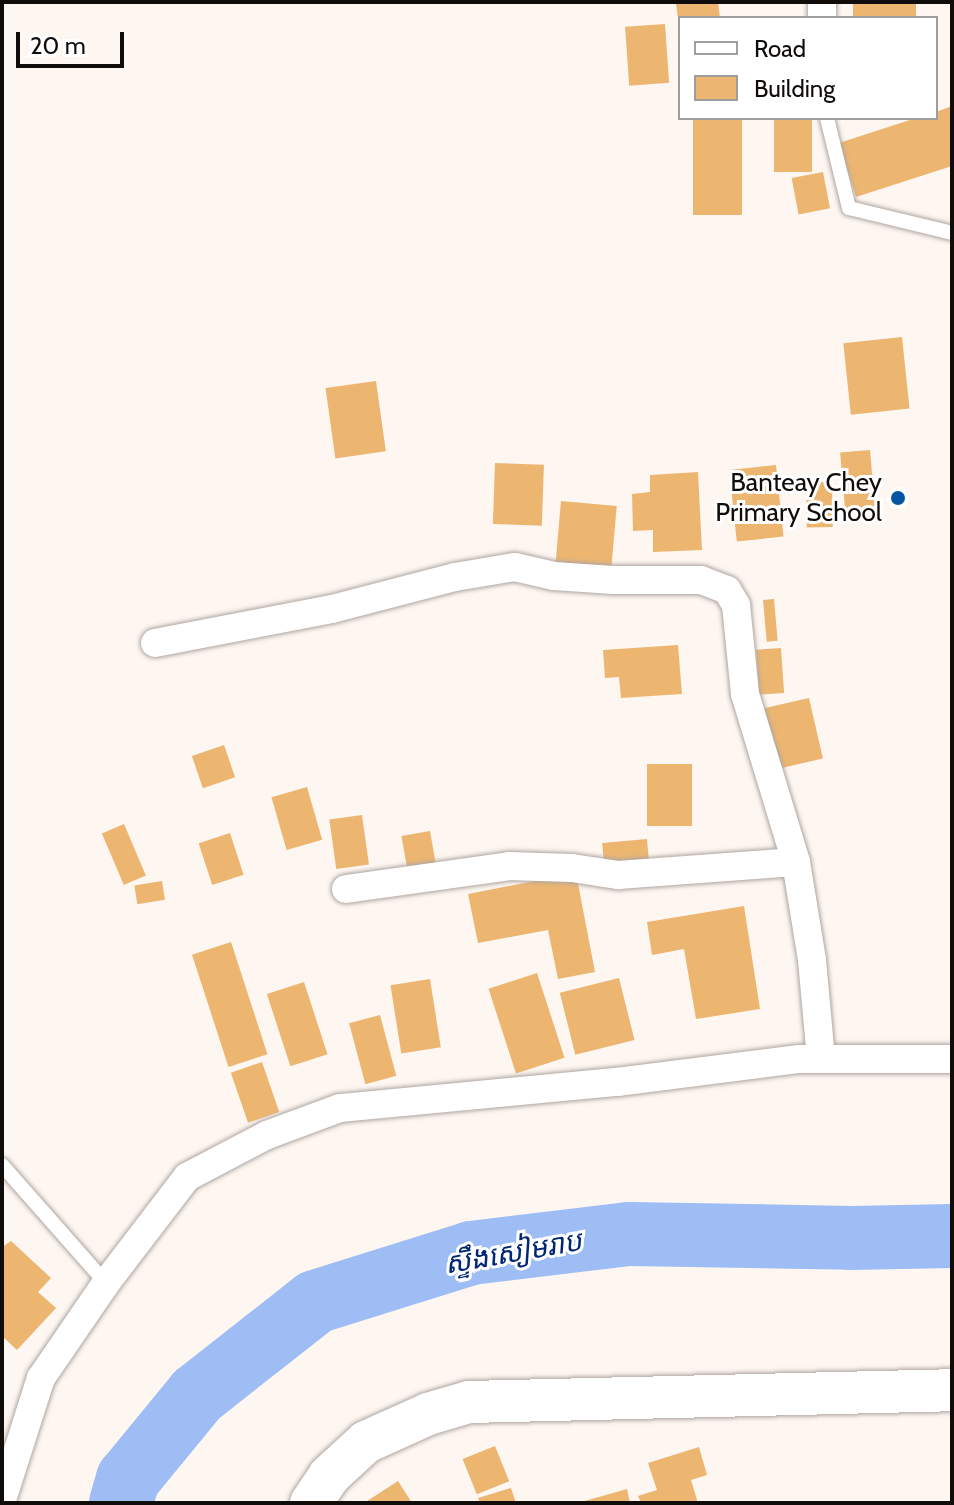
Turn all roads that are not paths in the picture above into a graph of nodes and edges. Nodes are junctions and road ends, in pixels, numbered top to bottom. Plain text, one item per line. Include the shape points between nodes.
1 (827, 120) edge
2 (952, 233) edge
3 (155, 643) dead end
4 (796, 862) junction
5 (346, 889) dead end
6 (821, 1059) junction
7 (952, 1059) edge
8 (2, 1165) edge
9 (106, 1283) junction
10 (952, 1390) edge
11 (2, 1500) edge
12 (311, 1503) edge

1 - 2 lane via 849,208
3 - 4 street via 515,567 554,576 701,580 727,590 736,605 745,694
4 - 5 street via 618,875 509,866
4 - 6 street
6 - 7 street
6 - 9 street via 340,1108 267,1135 187,1177
8 - 9 lane
9 - 11 street via 41,1378
10 - 12 street via 469,1402 366,1442 329,1476

